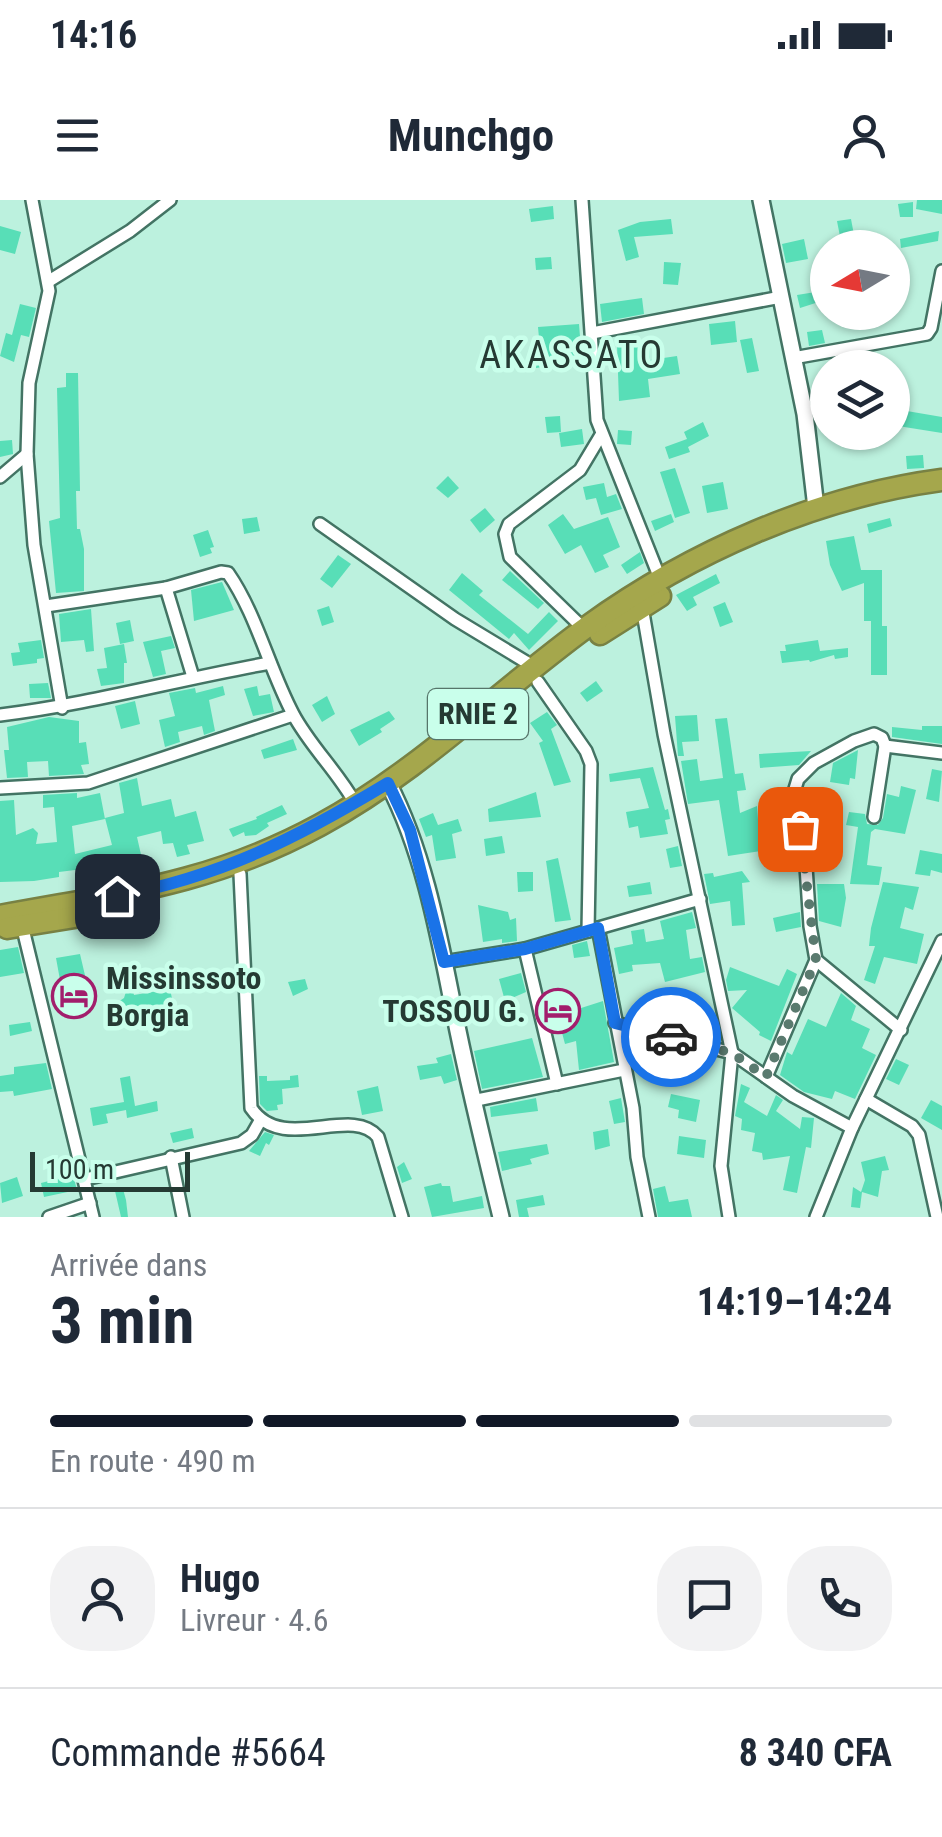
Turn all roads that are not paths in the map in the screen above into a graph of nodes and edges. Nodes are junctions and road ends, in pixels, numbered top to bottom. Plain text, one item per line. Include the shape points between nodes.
1 (32, 200) edge
2 (44, 200) edge
3 (170, 200) edge
4 (582, 200) edge
5 (760, 200) edge
6 (34, 216) junction
7 (942, 271) edge
8 (49, 281) junction
9 (781, 297) junction
10 (592, 333) junction
11 (794, 358) junction
12 (601, 434) junction
13 (27, 454) junction
14 (0, 476) edge
15 (942, 480) edge
16 (942, 494) edge
17 (816, 508) junction
18 (320, 524) dead end
19 (661, 581) junction
20 (166, 588) junction
21 (46, 606) junction
22 (642, 607) junction
23 (584, 629) junction
24 (270, 663) junction
25 (537, 675) junction
26 (193, 676) junction
27 (62, 708) junction
28 (0, 715) edge
29 (293, 716) junction
30 (885, 746) junction
31 (942, 752) edge
32 (0, 788) edge
33 (391, 789) junction
34 (355, 803) junction
35 (874, 817) dead end
36 (240, 874) junction
37 (700, 899) junction
38 (0, 916) edge
39 (22, 925) junction
40 (0, 928) edge
41 (593, 930) junction
42 (942, 942) edge
43 (525, 949) junction
44 (816, 960) junction
45 (444, 962) junction
46 (615, 1023) junction
47 (901, 1030) junction
48 (732, 1053) junction
49 (624, 1070) junction
50 (766, 1077) junction
51 (557, 1084) junction
52 (866, 1099) junction
53 (472, 1101) junction
54 (260, 1121) junction
55 (852, 1128) junction
56 (171, 1156) junction
57 (85, 1179) junction
58 (90, 1203) junction
59 (50, 1217) edge
60 (93, 1217) edge
61 (184, 1217) edge
62 (402, 1217) edge
63 (501, 1217) edge
64 (649, 1217) edge
65 (729, 1217) edge
66 (816, 1217) edge
67 (936, 1217) edge

1 - 6 street
2 - 6 street
3 - 8 street
4 - 10 street
5 - 9 street
6 - 8 street
7 - 11 street via 928,334
8 - 13 street via 29,383
9 - 10 street
9 - 11 street
10 - 12 street
11 - 17 street
12 - 19 street
12 - 23 street via 580,470 509,524 506,534 510,557
13 - 14 street
13 - 21 street
15 - 17 highway, RNIE 2 / RNIE 2
16 - 22 highway, RNIE 2 / RNIE 2 via 820,519 708,568
17 - 19 highway, RNIE 2 / RNIE 2
18 - 25 street
19 - 23 highway, RNIE 2 / RNIE 2
20 - 21 street
20 - 24 street via 228,573
20 - 26 street
21 - 27 street
22 - 25 highway, RNIE 2 / RNIE 2
22 - 37 street
23 - 25 highway, RNIE 2 / RNIE 2
24 - 26 street
24 - 29 street
25 - 33 highway, RNIE 2 / RNIE 2 via 459,749
25 - 41 street via 591,764
26 - 27 street
27 - 28 street
29 - 32 street via 88,782
29 - 34 street
30 - 31 street
30 - 35 street
30 - 44 street via 874,734 814,763 798,779 794,792
33 - 34 highway, RNIE 2 / RNIE 2
33 - 36 highway, RNIE 2 / RNIE 2 via 316,838
33 - 45 street via 410,830
34 - 38 highway, RNIE 2 / RNIE 2 via 272,849 196,878
36 - 39 highway, RNIE 2 / RNIE 2 via 162,900
36 - 54 street via 251,1108
37 - 41 street
37 - 48 street
39 - 40 highway, RNIE 2 / RNIE 2
39 - 57 street
41 - 43 street
41 - 46 street
42 - 47 street
43 - 45 street
43 - 51 street
44 - 47 street
44 - 50 street
45 - 53 street
46 - 48 street
46 - 49 street
47 - 52 street
48 - 50 street
48 - 65 street via 721,1166
49 - 51 street
49 - 64 street
50 - 55 street
51 - 53 street
52 - 55 street
52 - 67 street via 919,1135
53 - 63 street
54 - 56 street via 241,1143
54 - 62 street via 296,1130 373,1131
55 - 66 street
56 - 57 street
56 - 61 street
57 - 58 street
58 - 59 street
58 - 60 street

